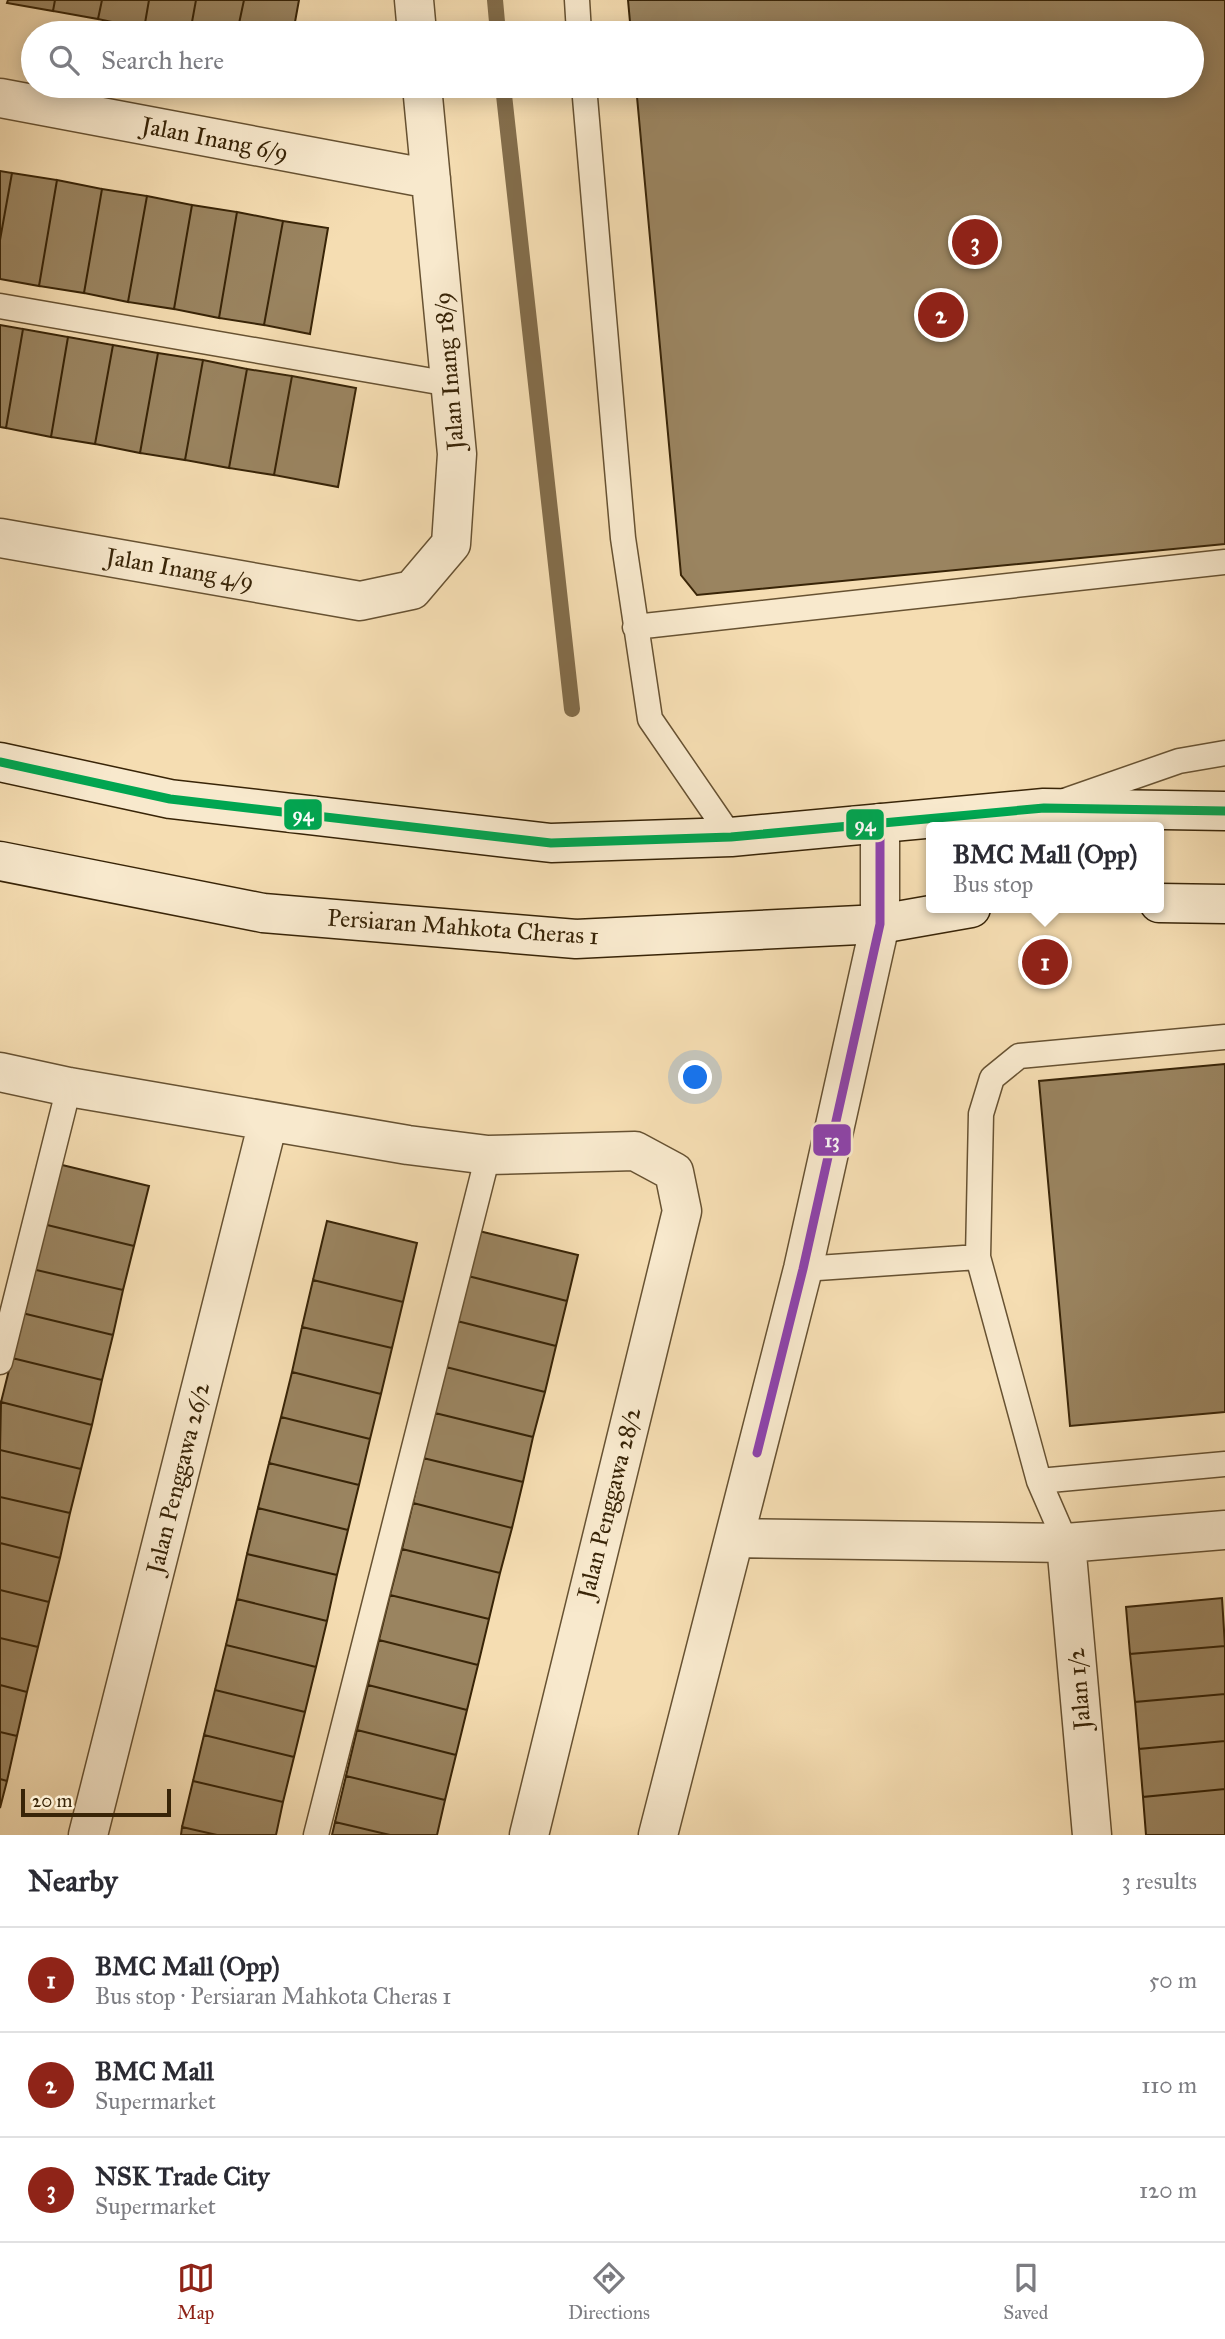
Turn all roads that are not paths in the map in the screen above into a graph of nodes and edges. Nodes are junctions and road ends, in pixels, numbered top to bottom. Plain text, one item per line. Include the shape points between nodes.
1 (414, 0) edge
2 (577, 0) edge
3 (416, 21) edge
4 (578, 21) edge
5 (423, 98) edge
6 (585, 98) edge
7 (0, 99) edge
8 (431, 179) junction
9 (0, 306) edge
10 (450, 384) junction
11 (0, 538) edge
12 (1225, 562) edge
13 (360, 601) joint
14 (635, 626) junction
15 (1225, 753) edge
16 (0, 762) edge
17 (1044, 808) junction
18 (1225, 811) edge
19 (880, 823) junction
20 (731, 837) junction
21 (0, 861) edge
22 (1164, 903) edge
23 (1225, 904) edge
24 (943, 913) edge
25 (880, 924) junction
26 (1225, 1037) edge
27 (0, 1073) edge
28 (69, 1087) junction
29 (268, 1122) junction
30 (488, 1155) junction
31 (978, 1257) junction
32 (803, 1269) junction
33 (0, 1362) edge
34 (1225, 1464) edge
35 (1039, 1481) junction
36 (1225, 1530) edge
37 (735, 1538) junction
38 (1066, 1543) junction
39 (88, 1835) edge
40 (316, 1835) edge
41 (529, 1835) edge
42 (658, 1835) edge
43 (1092, 1835) edge

1 - 3 street
2 - 4 lane
5 - 8 street, Jalan Inang 18/9
6 - 14 lane via 623,538
7 - 8 street, Jalan Inang 6/9
8 - 10 street, Jalan Inang 18/9
9 - 10 lane
10 - 13 street, Jalan Inang 18/9 via 457,454 452,544 412,590
11 - 13 street, Jalan Inang 4/9
12 - 14 lane
14 - 20 lane via 649,719
15 - 17 lane via 1179,761
16 - 20 street via 170,799 551,843
17 - 18 street
17 - 19 street
19 - 20 street
19 - 25 street
21 - 25 street, Persiaran Mahkota Cheras 1 via 263,913 576,939
22 - 23 street
24 - 25 street, Persiaran Mahkota Cheras 1
25 - 32 street
26 - 31 lane via 1019,1056 992,1078 981,1114
27 - 28 street
28 - 29 street
28 - 33 lane
29 - 30 street
29 - 39 street, Jalan Penggawa 26/2
30 - 40 lane
30 - 41 street, Jalan Penggawa 28/2 via 635,1151 674,1172 682,1212
31 - 32 lane
31 - 35 lane
32 - 37 street
34 - 35 lane
35 - 38 lane
36 - 38 street
37 - 38 street
37 - 42 street
38 - 43 street, Jalan 1/2

